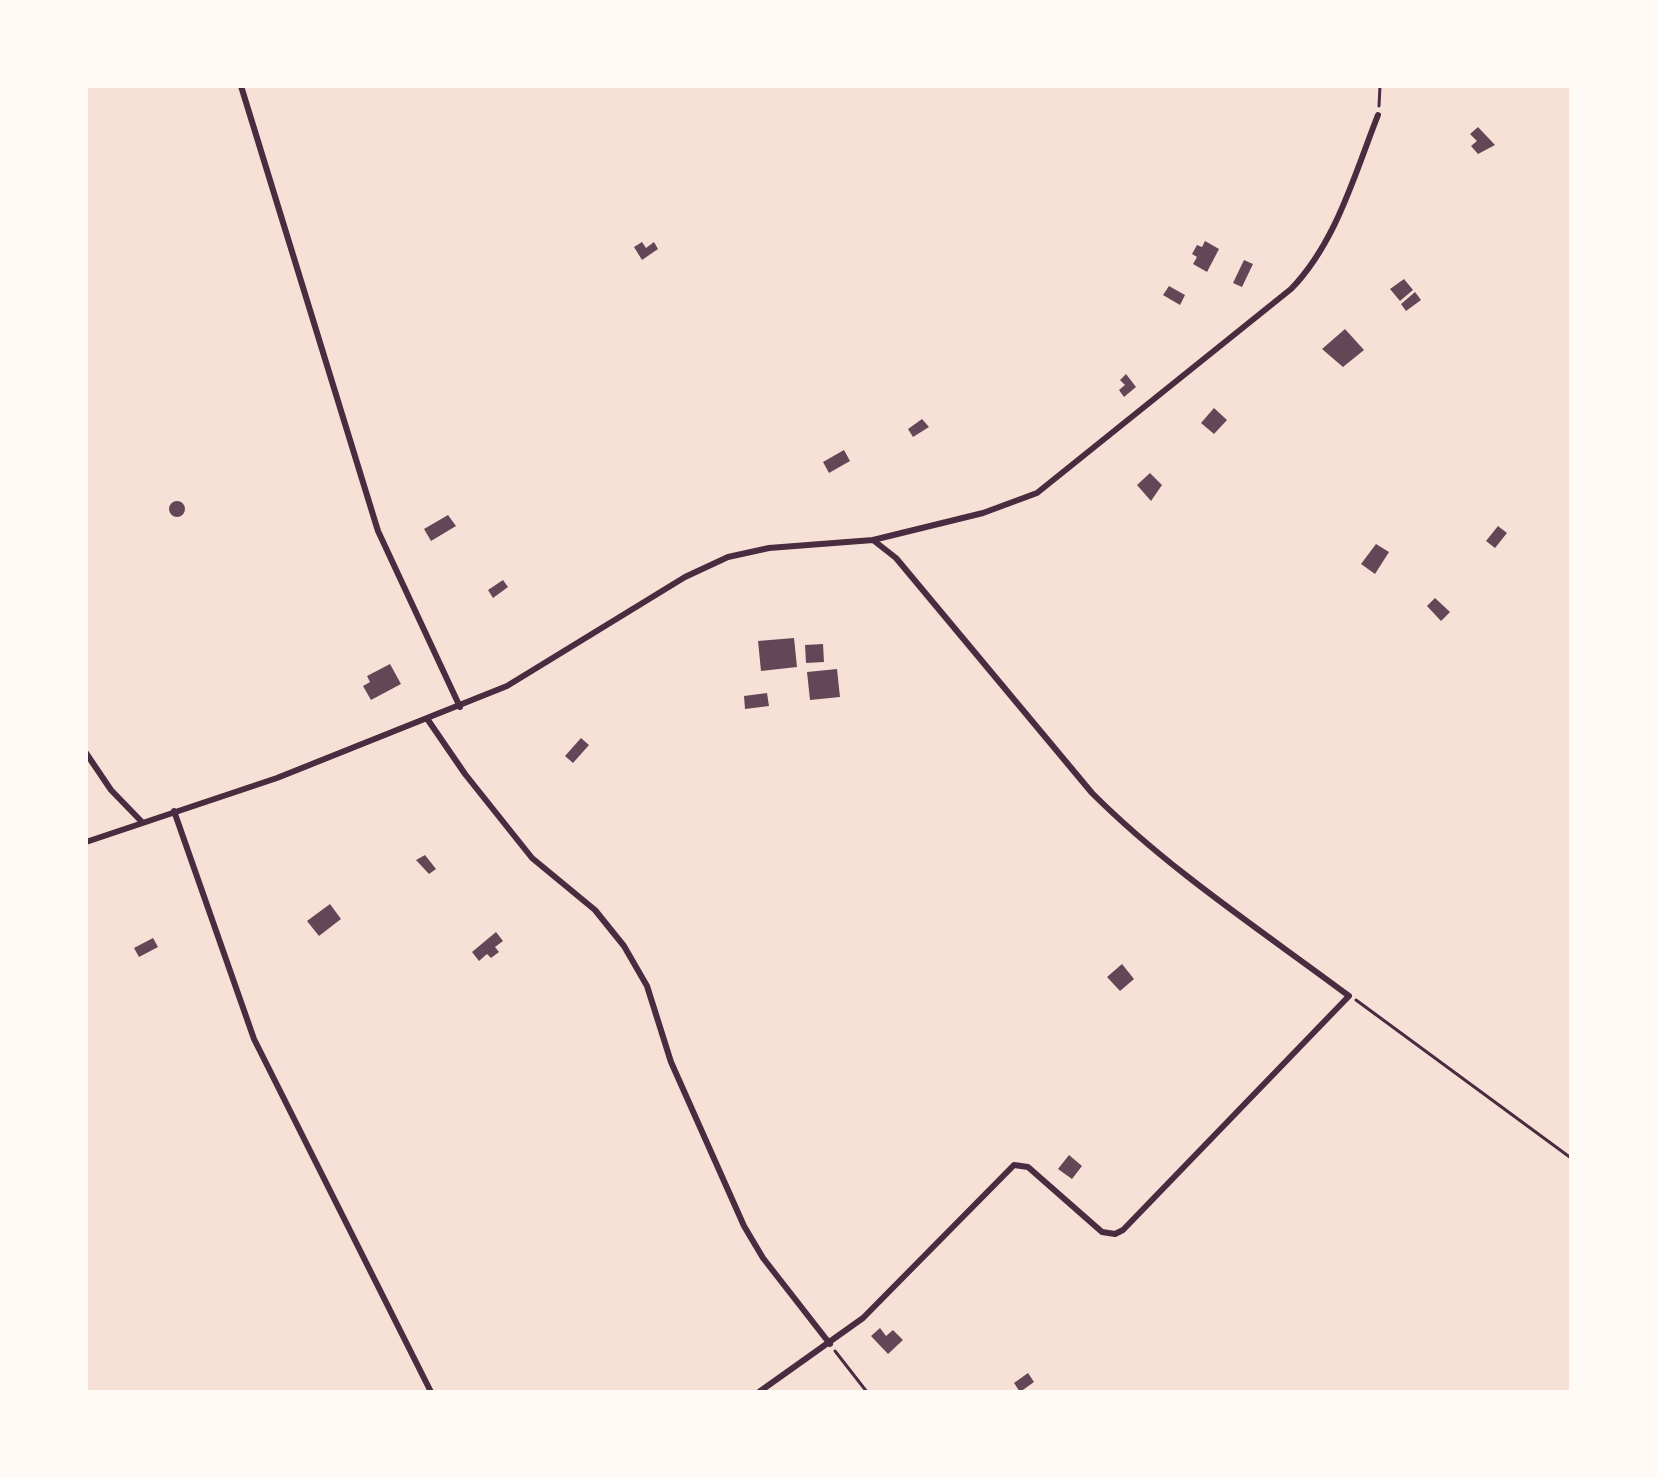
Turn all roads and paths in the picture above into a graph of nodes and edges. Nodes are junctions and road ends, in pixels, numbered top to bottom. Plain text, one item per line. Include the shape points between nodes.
1 (241, 86) edge
2 (1380, 86) edge
3 (1378, 115) joint
4 (873, 540) junction
5 (460, 707) junction
6 (428, 720) junction
7 (86, 753) edge
8 (174, 811) junction
9 (141, 821) junction
10 (86, 842) edge
11 (1349, 996) junction
12 (1571, 1158) edge
13 (830, 1344) junction
14 (431, 1392) edge
15 (759, 1392) edge
16 (867, 1392) edge

1 - 5 street via 378,531
2 - 3 path
3 - 4 street via 1337,218 1314,261 1291,289 1037,493 983,513
4 - 5 street via 769,548 728,557 685,577 507,686
4 - 11 street via 914,576 1118,819
5 - 6 street
6 - 8 street
6 - 13 street via 532,858 595,910 624,946 647,986 671,1062 744,1226
7 - 9 street
8 - 9 street
8 - 14 street via 254,1039
9 - 10 street
11 - 12 path
11 - 13 street via 1123,1230 1102,1232 1028,1167 1014,1165 863,1318
13 - 15 street
13 - 16 path

